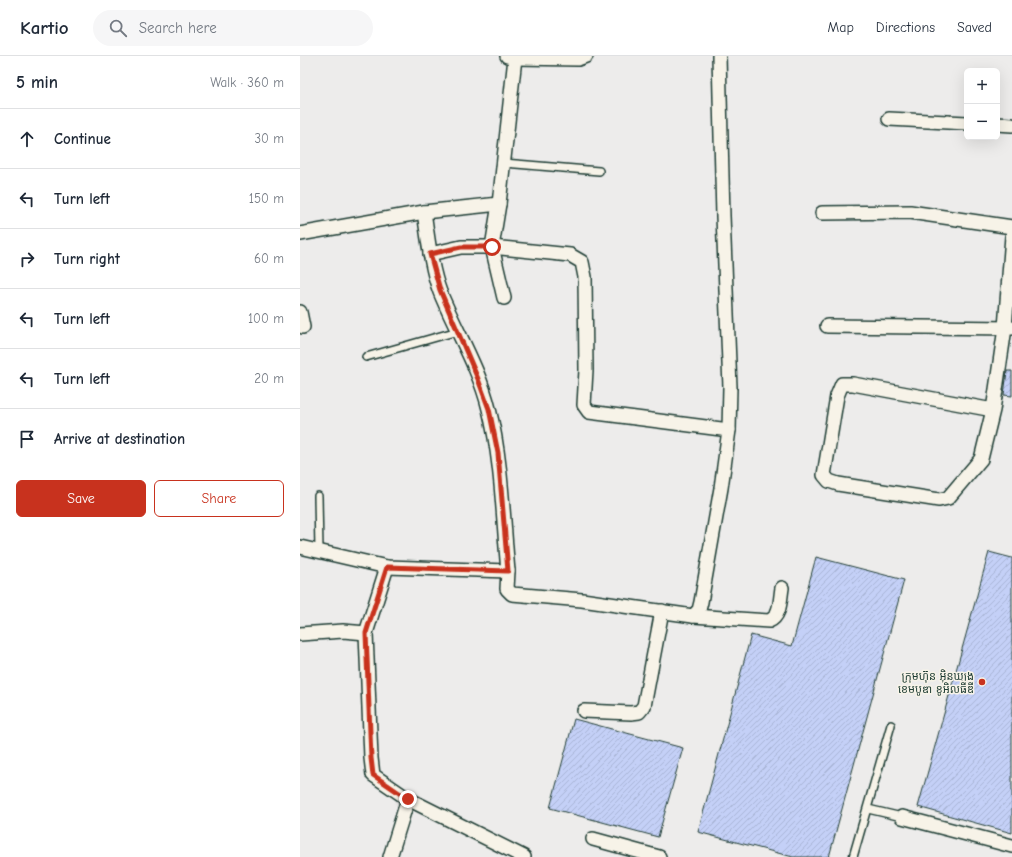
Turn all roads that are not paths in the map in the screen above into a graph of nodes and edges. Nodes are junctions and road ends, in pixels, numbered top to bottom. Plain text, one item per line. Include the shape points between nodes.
1 (586, 56) edge
2 (719, 56) edge
3 (511, 57) edge
4 (888, 119) dead end
5 (964, 123) edge
6 (1000, 124) edge
7 (1012, 125) edge
8 (504, 164) junction
9 (599, 171) dead end
10 (500, 204) junction
11 (424, 212) junction
12 (822, 213) dead end
13 (1012, 227) edge
14 (300, 234) edge
15 (1012, 236) edge
16 (492, 247) junction
17 (430, 254) junction
18 (504, 298) dead end
19 (300, 312) edge
20 (827, 326) dead end
21 (303, 328) dead end
22 (1008, 328) edge
23 (458, 332) junction
24 (366, 357) dead end
25 (993, 410) junction
26 (729, 430) junction
27 (318, 496) dead end
28 (300, 547) edge
29 (319, 551) junction
30 (387, 567) junction
31 (508, 571) junction
32 (782, 588) dead end
33 (662, 611) junction
34 (692, 616) junction
35 (366, 633) junction
36 (300, 634) edge
37 (584, 711) dead end
38 (891, 725) dead end
39 (408, 799) junction
40 (868, 809) junction
41 (902, 817) joint
42 (593, 839) dead end
43 (1012, 846) edge
44 (390, 857) edge
45 (524, 857) edge
46 (659, 857) edge
47 (853, 857) edge

1 - 3 street via 578,59
2 - 26 street via 730,387
3 - 8 street
4 - 5 street
6 - 7 street
8 - 9 lane
8 - 10 street
10 - 11 street
10 - 16 street
11 - 14 street
11 - 17 street
12 - 13 street via 910,212
15 - 22 street
16 - 17 street via 461,247
16 - 18 street
16 - 26 street via 570,255 582,262 585,277 584,405 590,412
17 - 23 street via 440,290
19 - 21 street
20 - 22 street
22 - 25 street
23 - 24 lane
23 - 31 street via 489,409 498,453
25 - 25 street via 981,459 948,498 939,500 838,484 829,481 824,475 837,396 842,384
26 - 34 street via 701,602 699,610
27 - 29 lane
28 - 29 street
29 - 30 street
30 - 31 street
30 - 35 street
31 - 33 street via 507,589 512,594
32 - 34 street via 778,612 775,618 769,621
33 - 34 street
33 - 37 street via 644,706 639,712 632,713
35 - 36 street via 343,631
35 - 39 street via 373,775
38 - 40 lane
39 - 44 street
39 - 45 street
40 - 41 lane
40 - 47 lane
41 - 43 street
42 - 46 street

